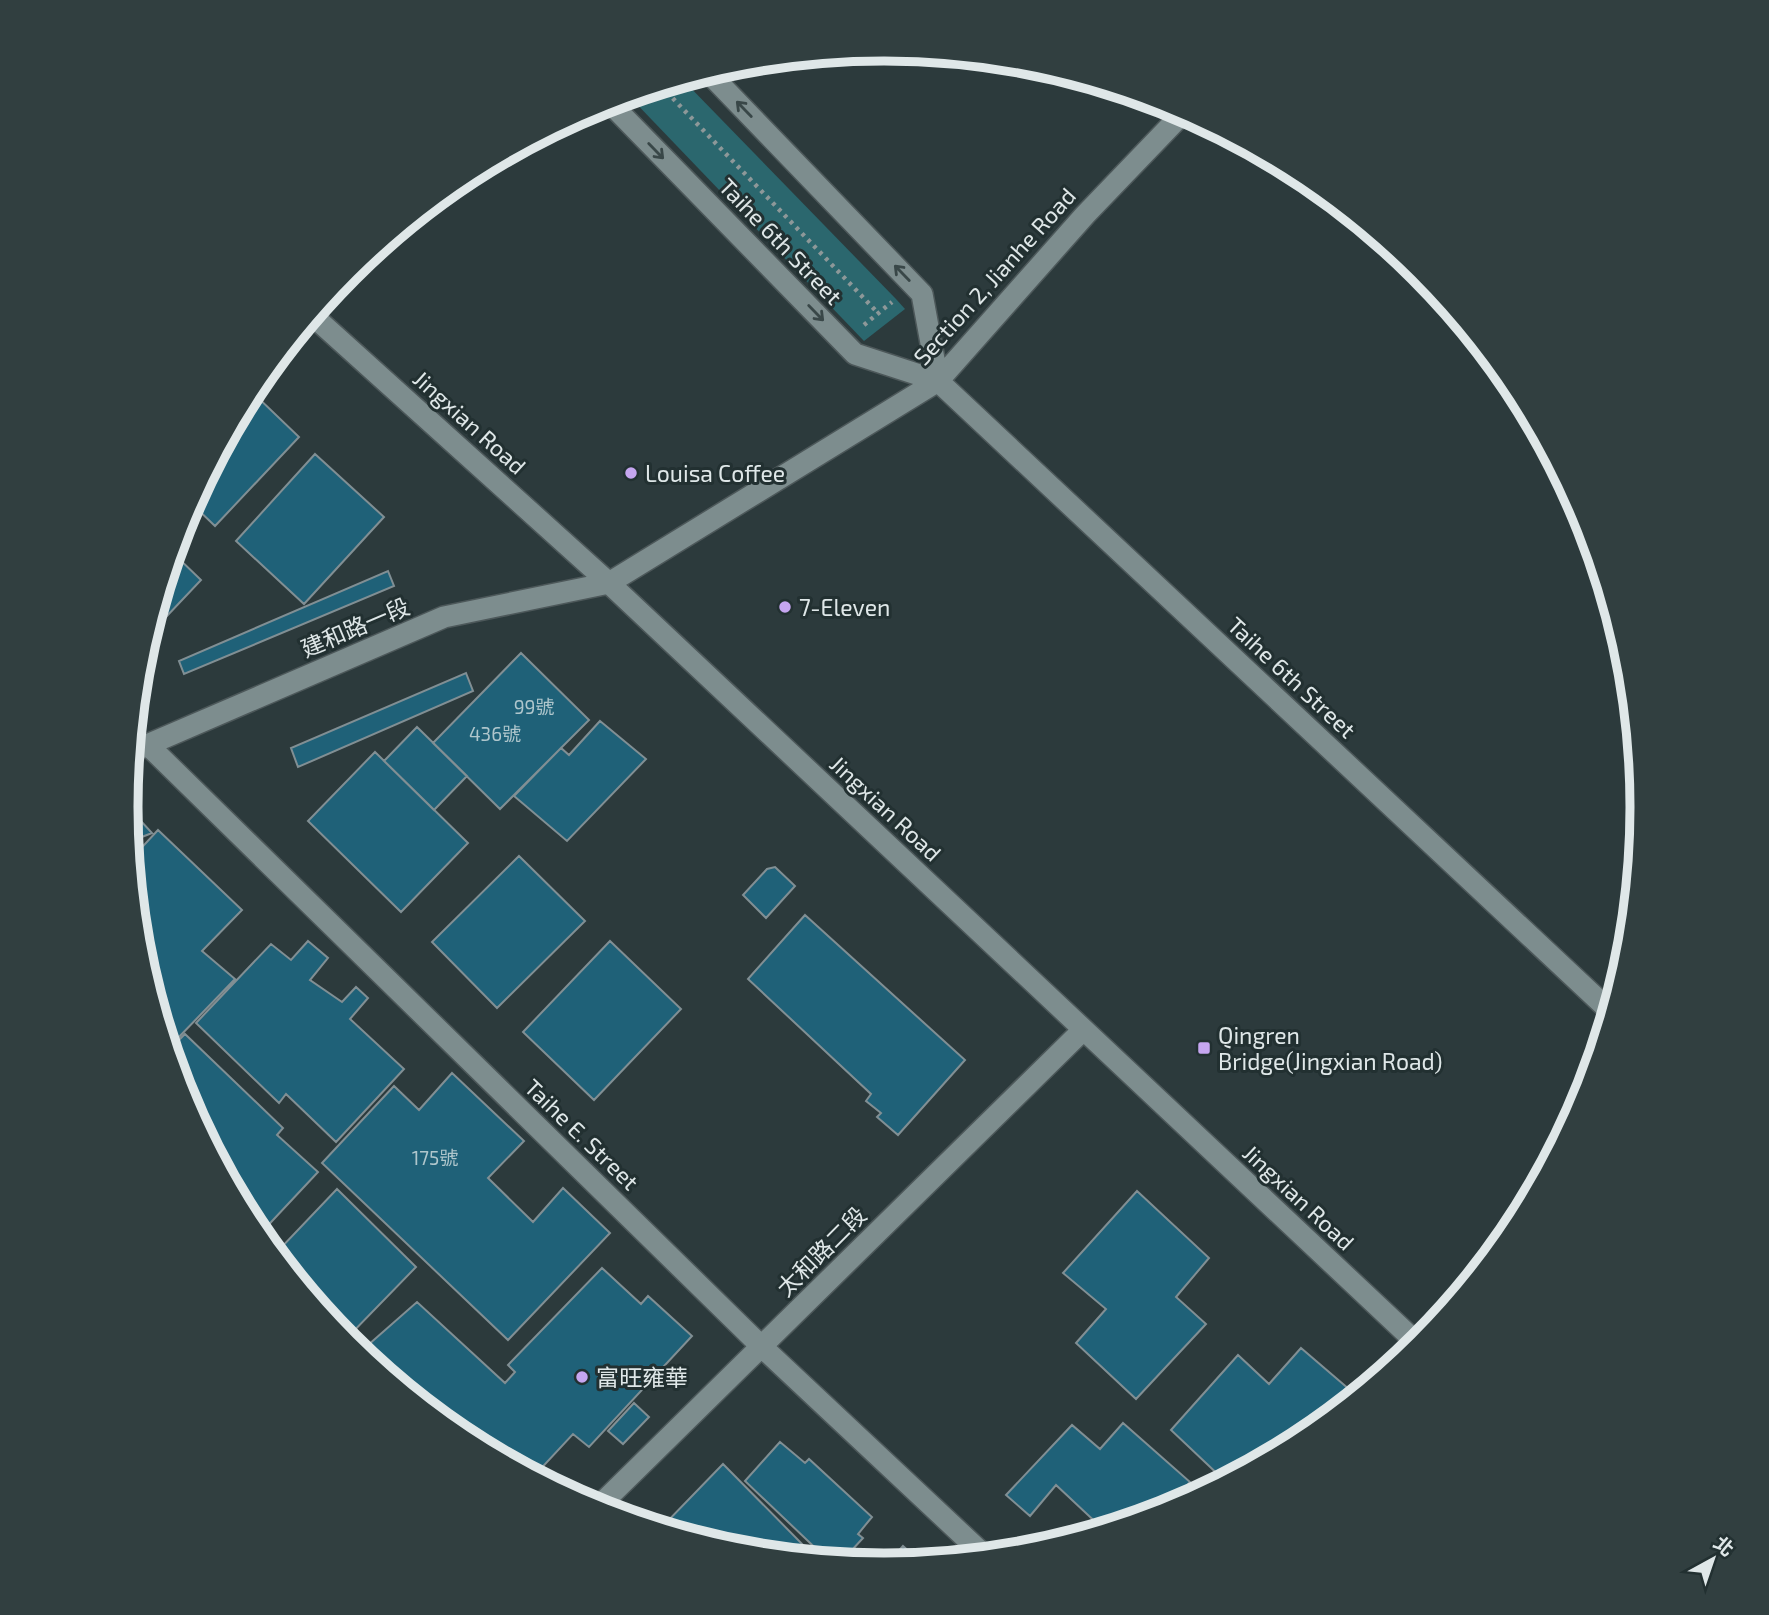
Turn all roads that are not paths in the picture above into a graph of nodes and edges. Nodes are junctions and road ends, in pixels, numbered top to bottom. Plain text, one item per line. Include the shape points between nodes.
1 (717, 81) edge
2 (617, 111) edge
3 (1176, 121) edge
4 (318, 321) edge
5 (938, 381) junction
6 (609, 583) junction
7 (141, 749) edge
8 (141, 750) edge
9 (1604, 1005) edge
10 (1083, 1030) junction
11 (1410, 1337) edge
12 (761, 1346) junction
13 (606, 1499) edge
14 (976, 1548) edge

5 -> 1 street via 922,294
2 -> 5 street, Taihe 6th Street via 855,354
3 - 5 street, Section 2, Jianhe Road
4 - 6 street, Jingxian Road
5 - 6 street, Section 2, Jianhe Road
5 - 9 street, Taihe 6th Street
6 - 7 street, 建和路一段 via 444,617
6 - 10 street, Jingxian Road
8 - 12 street, Taihe E. Street
10 - 11 street, Jingxian Road
10 - 12 street, 太和路二段
12 - 13 street, 太和路二段
12 - 14 street, Taihe E. Street

